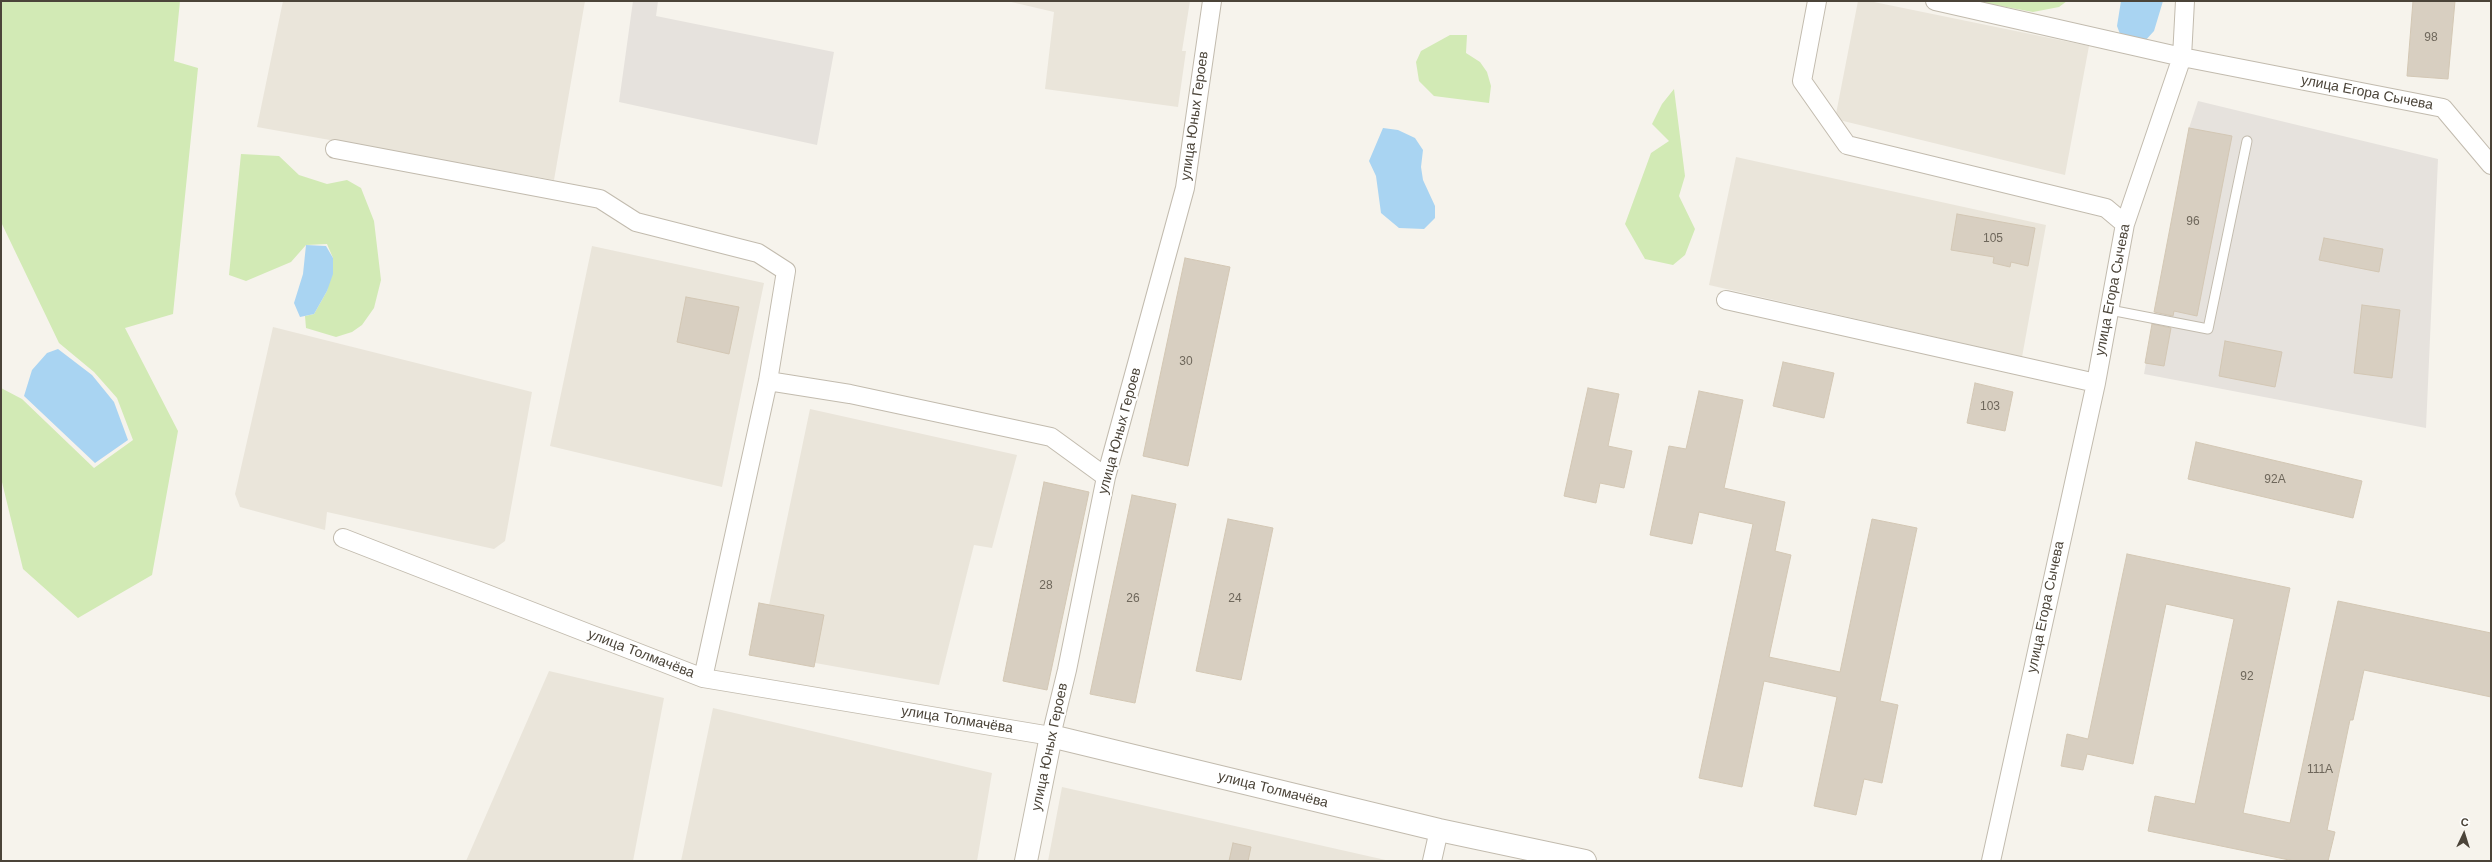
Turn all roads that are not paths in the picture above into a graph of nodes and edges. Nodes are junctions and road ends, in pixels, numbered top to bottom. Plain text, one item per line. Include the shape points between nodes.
1 (1212, 1) edge
2 (1817, 1) edge
3 (1935, 1) edge
4 (2185, 1) edge
5 (2182, 57) junction
6 (2247, 141) dead end
7 (335, 149) dead end
8 (2491, 165) edge
9 (2125, 224) junction
10 (1726, 300) dead end
11 (2110, 310) junction
12 (768, 381) junction
13 (2096, 383) junction
14 (1106, 477) junction
15 (343, 538) dead end
16 (704, 678) junction
17 (1051, 736) junction
18 (1440, 830) junction
19 (1026, 861) edge
20 (1432, 861) edge
21 (1586, 861) edge
22 (1990, 861) edge

1 - 14 street, улица Юных Героев via 1185,188
2 - 9 street via 1802,81 1847,145 2106,208
3 - 5 street
4 - 5 street
5 - 8 street, улица Егора Сычева via 2444,108
5 - 9 street, улица Егора Сычева
6 - 11 lane via 2208,329
7 - 12 street via 600,199 636,222 758,253 786,271
9 - 11 street, улица Егора Сычева
10 - 13 street
11 - 13 street, улица Егора Сычева
12 - 14 street via 850,394 1051,437
12 - 16 street
13 - 22 street, улица Егора Сычева
14 - 17 street, улица Юных Героев
15 - 16 street, улица Толмачёва
16 - 17 street, улица Толмачёва
17 - 18 street, улица Толмачёва
17 - 19 street, улица Юных Героев
18 - 20 street
18 - 21 street, улица Толмачёва

